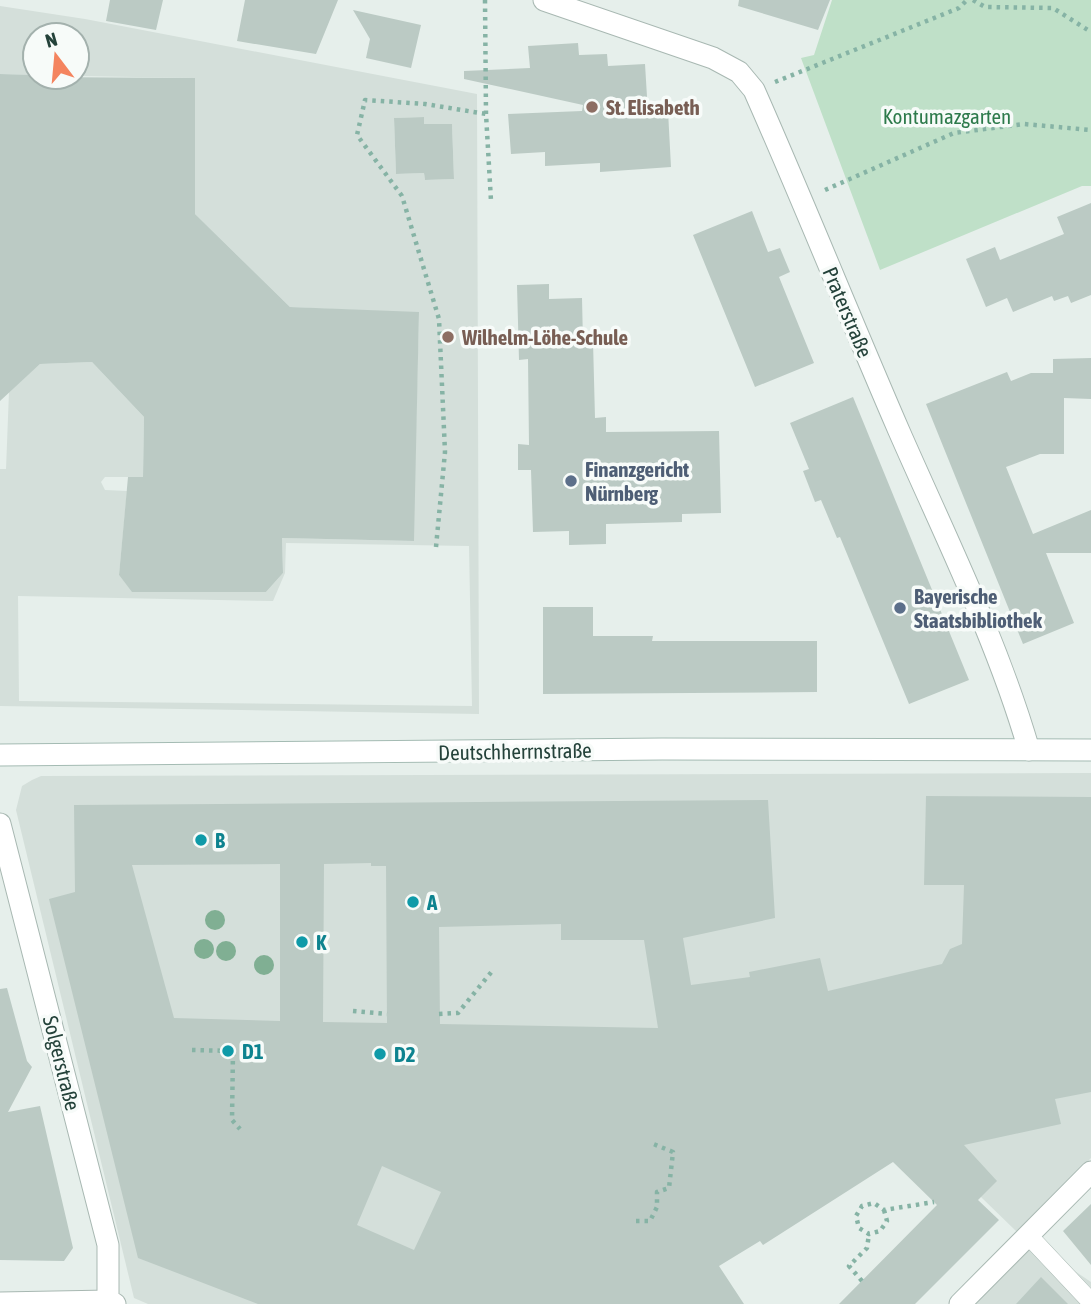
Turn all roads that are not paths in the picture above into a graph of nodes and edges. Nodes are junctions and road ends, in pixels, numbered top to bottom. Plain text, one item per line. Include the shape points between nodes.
1 (544, 0) edge
2 (1029, 750) junction
3 (1091, 750) edge
4 (0, 755) edge
5 (0, 824) edge
6 (1091, 1172) edge
7 (1028, 1235) junction
8 (1091, 1302) edge
9 (0, 1303) edge
10 (111, 1303) edge
11 (960, 1304) edge

1 - 2 street, Praterstraße via 713,58 739,72 754,90 997,655
2 - 3 street
2 - 4 street, Deutschherrnstraße
5 - 10 street, Solgerstraße via 108,1245
6 - 7 street
7 - 8 lane
7 - 11 street
9 - 10 street

